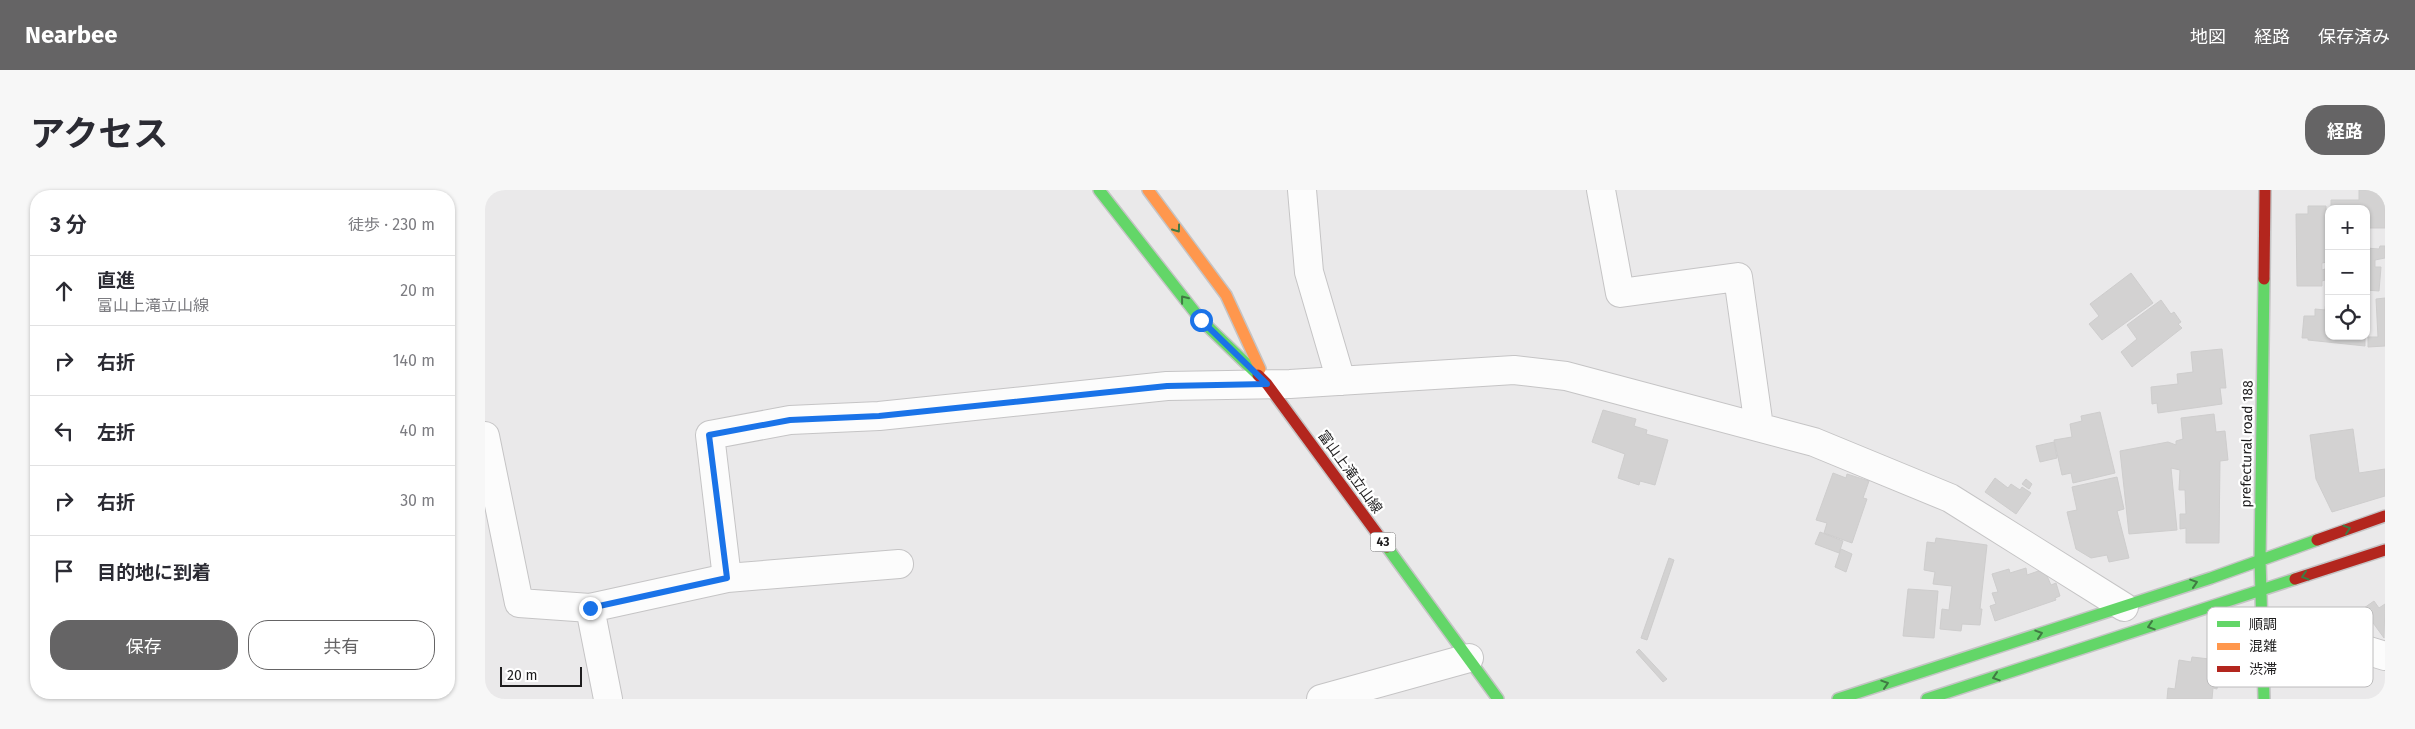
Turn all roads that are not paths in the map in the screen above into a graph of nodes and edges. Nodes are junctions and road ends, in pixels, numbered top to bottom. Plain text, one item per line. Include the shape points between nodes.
1 (1099, 190) edge
2 (1148, 190) edge
3 (1302, 190) edge
4 (1601, 190) edge
5 (2265, 190) edge
6 (1341, 381) junction
7 (1267, 384) junction
8 (1759, 427) junction
9 (485, 436) edge
10 (2385, 516) edge
11 (2385, 550) edge
12 (2260, 559) junction
13 (899, 564) dead end
14 (727, 578) junction
15 (2260, 591) junction
16 (2124, 607) junction
17 (2211, 607) edge
18 (2261, 607) edge
19 (590, 608) junction
20 (2207, 608) edge
21 (2373, 652) edge
22 (2385, 656) edge
23 (1469, 658) junction
24 (608, 699) edge
25 (1321, 699) edge
26 (1499, 699) edge
27 (1838, 699) edge
28 (1927, 699) edge

7 -> 1 main road, 富山上滝立山線 / 43 via 1201,320
2 -> 7 main road, 富山上滝立山線 / 43 via 1226,295
3 - 6 street via 1309,272
4 - 8 street via 1620,293 1738,277
5 - 12 main road, prefectural road 188
6 - 7 street
6 - 8 street via 1514,370 1566,376
7 - 14 street via 1167,386 879,416 790,420 709,435
7 - 23 main road, 富山上滝立山線 / 43
8 - 16 street via 1813,442 1950,498
9 - 19 street via 519,603
12 -> 10 main road
11 -> 15 main road
12 - 15 main road, prefectural road 188
16 -> 12 main road
13 - 14 street
14 - 19 street
15 -> 17 main road
15 - 18 main road, prefectural road 188
27 -> 16 main road
19 - 24 street
20 -> 28 main road
21 - 22 street
23 - 25 street
23 - 26 main road, 富山上滝立山線 / 43

